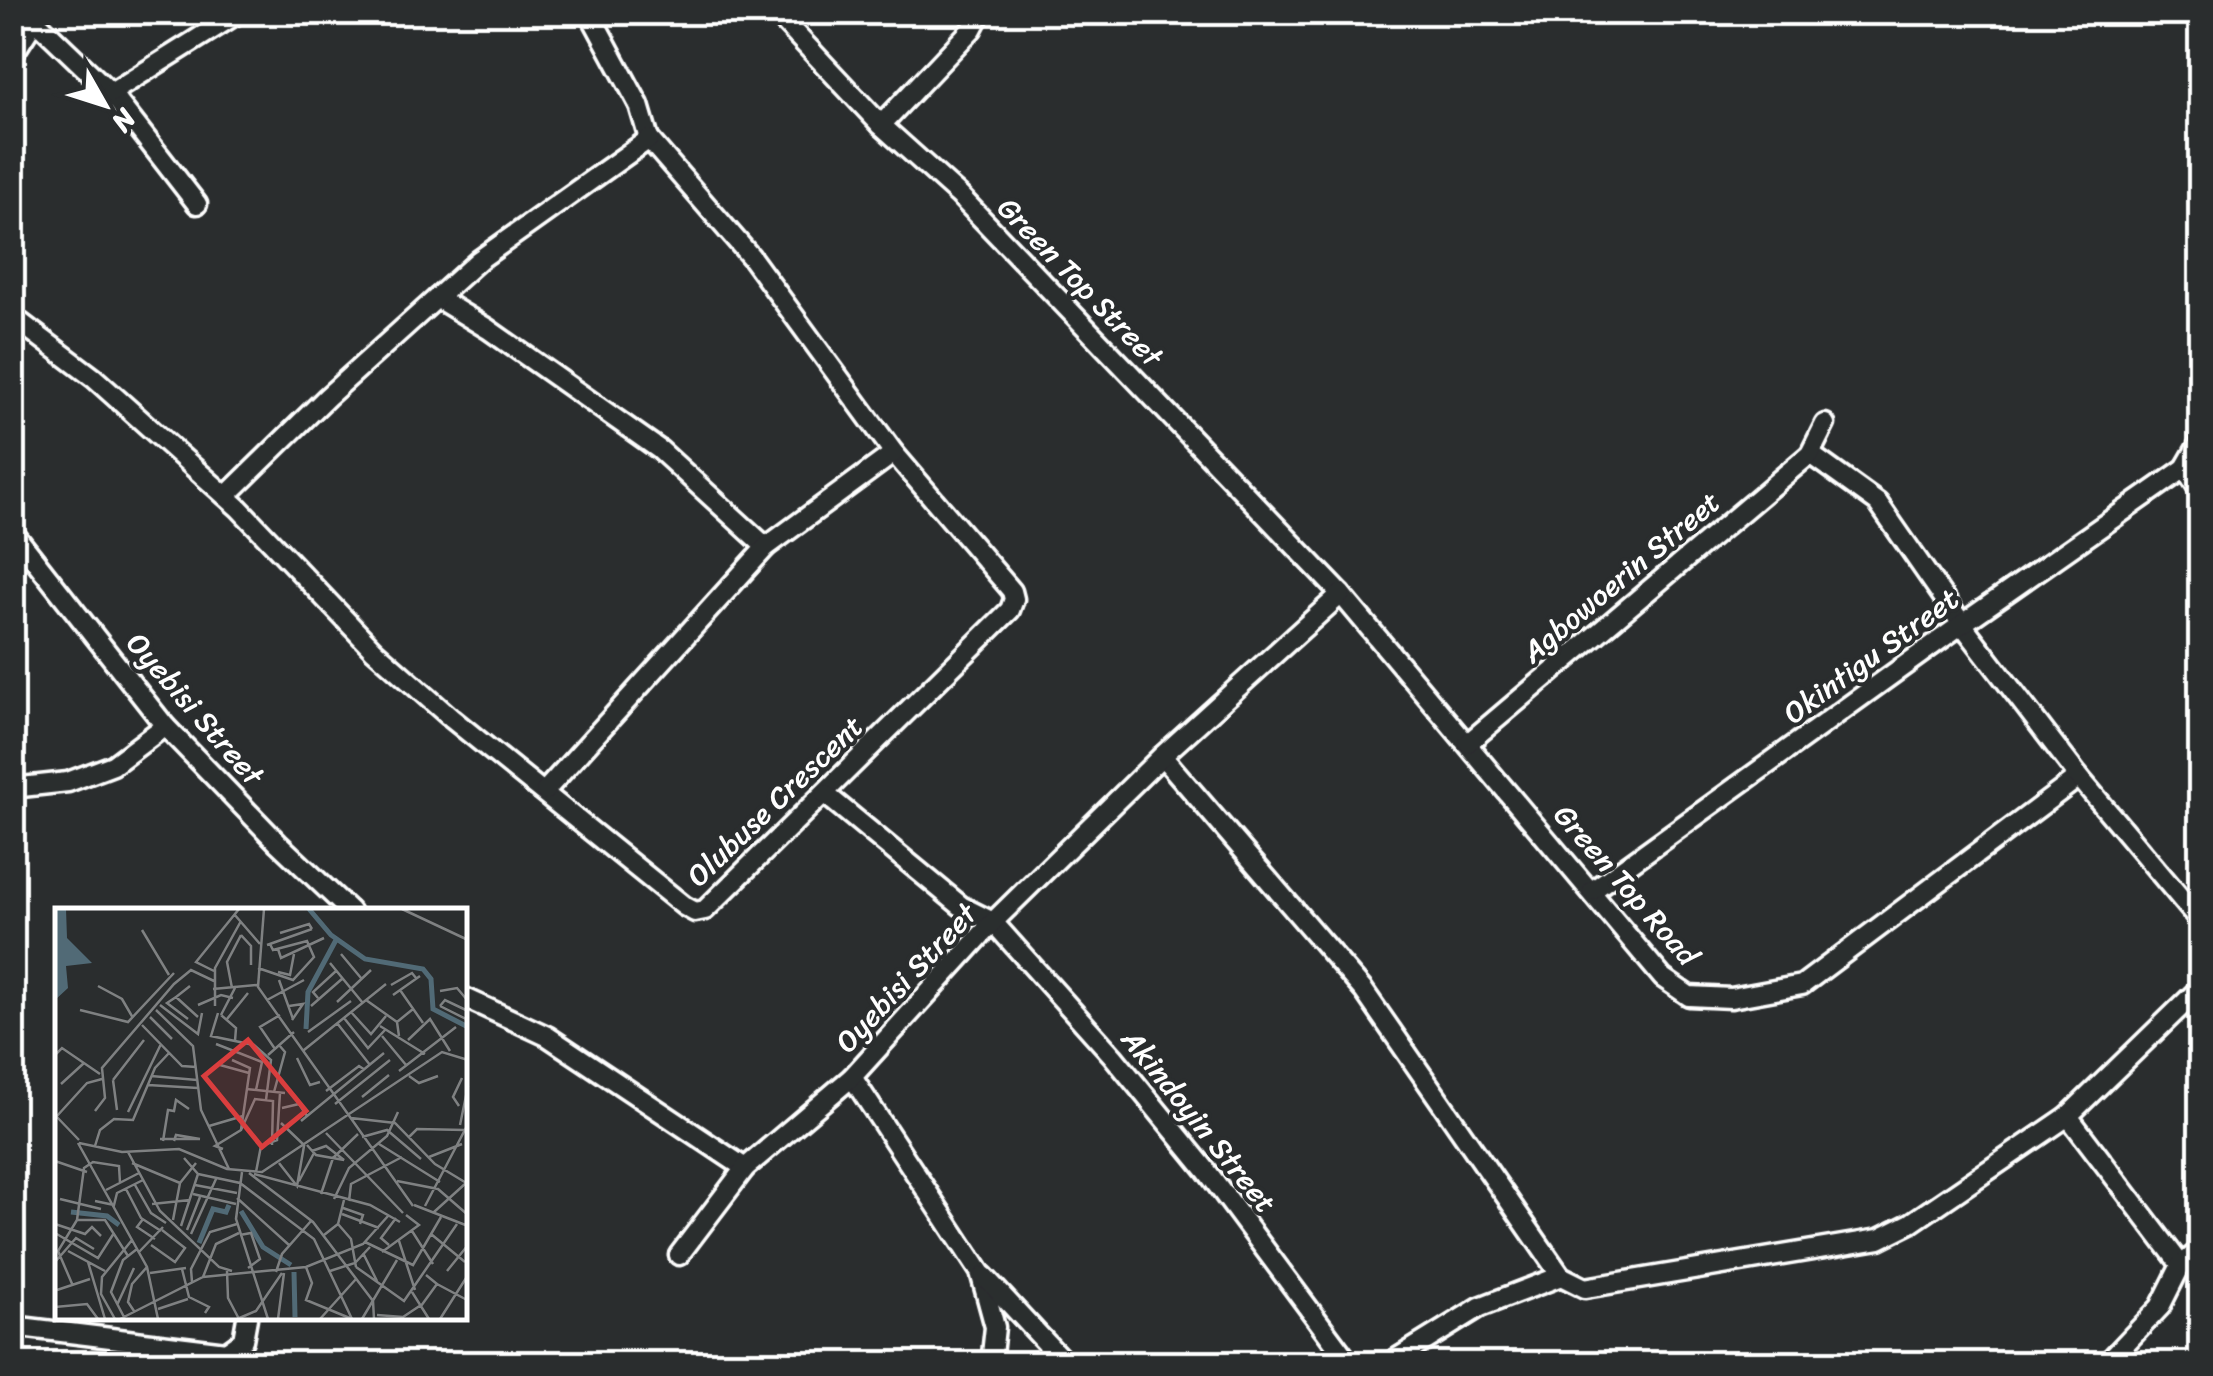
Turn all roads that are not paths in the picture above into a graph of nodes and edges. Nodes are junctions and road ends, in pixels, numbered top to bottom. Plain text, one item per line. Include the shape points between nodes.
1 (590, 12) edge
2 (775, 12) edge
3 (980, 12) edge
4 (32, 16) edge
5 (238, 16) edge
6 (12, 56) edge
7 (112, 94) junction
8 (881, 125) junction
9 (649, 138) junction
10 (197, 204) dead end
11 (437, 298) junction
12 (12, 316) edge
13 (1825, 424) dead end
14 (2200, 442) edge
15 (894, 453) junction
16 (1810, 454) junction
17 (2185, 468) junction
18 (2200, 491) edge
19 (226, 496) junction
20 (12, 530) edge
21 (766, 547) junction
22 (1341, 594) junction
23 (1962, 624) junction
24 (165, 726) junction
25 (1468, 743) junction
26 (1162, 756) junction
27 (2080, 777) junction
28 (12, 788) edge
29 (545, 791) junction
30 (825, 794) junction
31 (1592, 891) junction
32 (347, 908) edge
33 (2200, 921) edge
34 (993, 922) junction
35 (2200, 988) edge
36 (468, 999) edge
37 (852, 1077) junction
38 (2068, 1116) junction
39 (746, 1168) junction
40 (2200, 1250) edge
41 (679, 1254) dead end
42 (2181, 1264) junction
43 (980, 1272) junction
44 (1560, 1276) junction
45 (246, 1321) edge
46 (12, 1326) edge
47 (990, 1364) edge
48 (1066, 1364) edge
49 (1350, 1364) edge
50 (1388, 1364) edge
51 (2106, 1364) edge

1 - 9 street, Olubuse Crescent
2 - 8 street, Green Top Street
3 - 8 street via 972,29
4 - 6 street
4 - 7 street
5 - 7 street
7 - 10 street
8 - 22 street, Green Top Street via 960,196
9 - 11 street via 479,260
9 - 15 street, Olubuse Crescent via 750,257
11 - 19 street
11 - 21 street via 660,450
12 - 19 street, Olubuse Crescent via 94,378
13 - 16 street
14 - 17 street
15 - 21 street
15 - 30 street, Olubuse Crescent via 1014,599
16 - 23 street via 1878,503
16 - 25 street, Agbowoerin Street
17 - 18 street
17 - 23 street, Okintigu Street
19 - 29 street, Olubuse Crescent via 374,650
20 - 24 street, Oyebisi Street
21 - 29 street
22 - 25 street, Green Top Road
22 - 26 street, Oyebisi Street
23 - 27 street
23 - 31 street, Okintigu Street
24 - 28 street via 113,765 68,782
24 - 32 street, Oyebisi Street
25 - 31 street, Green Top Road
26 - 34 street, Oyebisi Street
26 - 44 street via 1364,991
27 - 31 street, Green Top Road via 1802,985 1731,998 1690,996 1663,978
27 - 33 street
29 - 30 street, Olubuse Crescent via 695,912 705,910
30 - 34 street, Akindoyin Street via 961,906
34 - 37 street, Oyebisi Street
34 - 49 street, Akindoyin Street via 1206,1170
35 - 38 street
36 - 39 street via 547,1036
37 - 39 street, Oyebisi Street
37 - 43 street
38 - 42 street
38 - 44 street via 1879,1238 1584,1288
39 - 41 street, Oyebisi Street
40 - 42 street
42 - 51 street via 2160,1307
43 - 47 street via 994,1326
43 - 48 street
44 - 50 street via 1480,1307
45 - 46 street via 243,1340 226,1352

